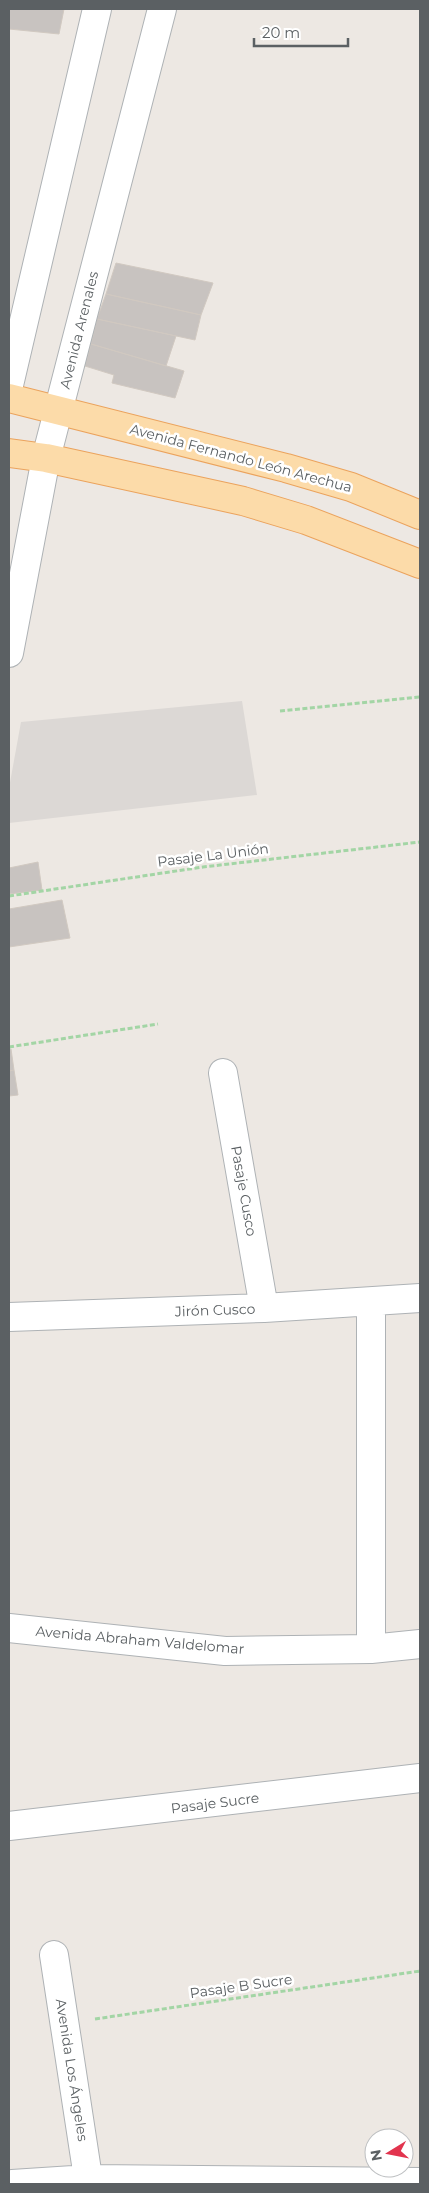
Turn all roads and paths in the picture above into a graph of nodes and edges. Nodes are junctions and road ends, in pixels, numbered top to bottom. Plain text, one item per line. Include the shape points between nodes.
1 (97, 9) edge
2 (162, 9) edge
3 (9, 385) edge
4 (9, 398) edge
5 (59, 409) junction
6 (9, 453) edge
7 (46, 458) junction
8 (420, 515) edge
9 (420, 564) edge
10 (9, 653) edge
11 (420, 698) edge
12 (280, 711) dead end
13 (420, 842) edge
14 (9, 896) edge
15 (158, 1024) dead end
16 (9, 1046) edge
17 (223, 1073) dead end
18 (420, 1298) edge
19 (371, 1302) junction
20 (264, 1308) junction
21 (9, 1317) edge
22 (9, 1628) edge
23 (420, 1644) edge
24 (371, 1648) junction
25 (420, 1778) edge
26 (9, 1826) edge
27 (54, 1955) dead end
28 (420, 1971) edge
29 (64, 2024) junction
30 (89, 2182) edge
31 (420, 2182) edge
32 (12, 2184) edge

1 - 3 street
2 - 5 street, Avenida Arenales
4 - 5 main road, Avenida Fernando León Arechua
5 - 7 street, Avenida Arenales
5 - 8 main road, Avenida Fernando León Arechua via 351,487
6 - 7 main road
7 - 9 main road via 243,501 306,520
7 - 10 street, Avenida Arenales
11 - 12 path
13 - 14 path, Pasaje La Unión via 204,867
15 - 16 path
17 - 20 street, Pasaje Cusco
18 - 19 street, Jirón Cusco
19 - 20 street, Jirón Cusco
19 - 24 street
20 - 21 street, Jirón Cusco
22 - 24 street, Avenida Abraham Valdelomar via 225,1651
23 - 24 street, Avenida Abraham Valdelomar
25 - 26 street, Pasaje Sucre
27 - 29 street, Avenida Los Ángeles
28 - 29 path, Pasaje B Sucre
29 - 30 street, Avenida Los Ángeles
30 - 31 street
30 - 32 street

